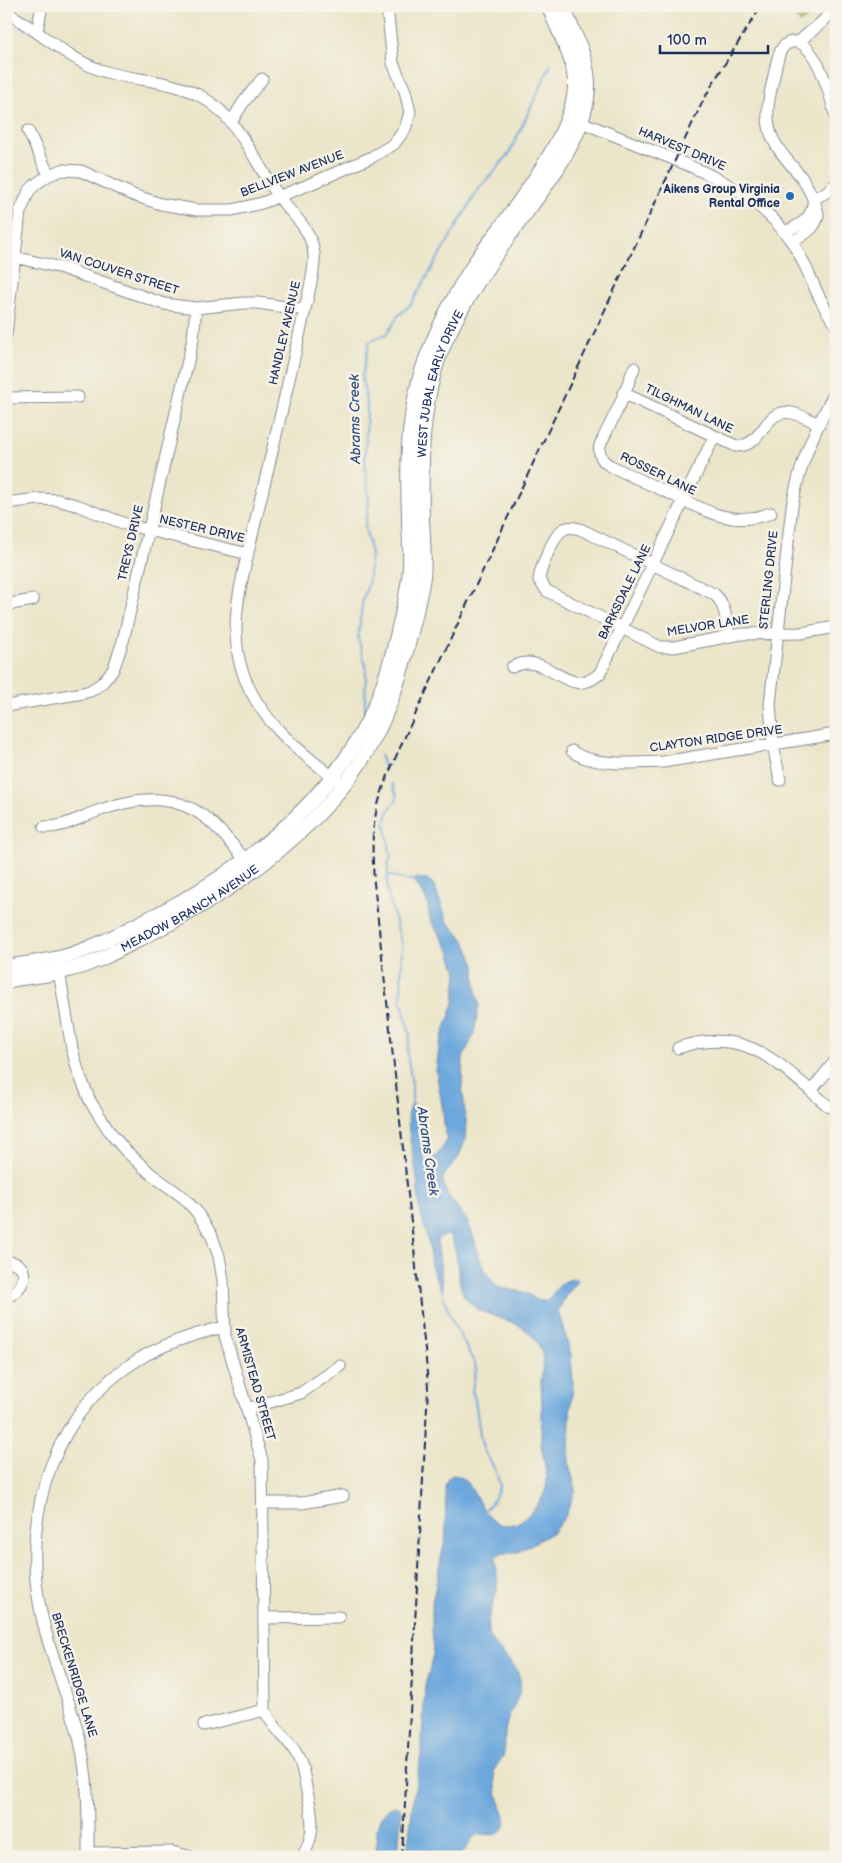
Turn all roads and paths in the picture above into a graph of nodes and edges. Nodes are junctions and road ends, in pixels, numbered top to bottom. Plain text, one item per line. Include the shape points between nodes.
1 (42, 6) edge
2 (387, 6) edge
3 (549, 6) edge
4 (563, 6) edge
5 (832, 6) edge
6 (6, 12) edge
7 (37, 31) junction
8 (799, 42) junction
9 (262, 79) dead end
10 (836, 118) edge
11 (574, 120) junction
12 (231, 122) junction
13 (28, 131) dead end
14 (49, 175) junction
15 (836, 184) edge
16 (279, 196) junction
17 (813, 198) junction
18 (784, 232) junction
19 (792, 242) junction
20 (14, 256) junction
21 (196, 308) junction
22 (305, 310) junction
23 (836, 324) edge
24 (6, 334) edge
25 (634, 368) dead end
26 (836, 391) edge
27 (623, 393) junction
28 (78, 397) dead end
29 (6, 398) edge
30 (818, 424) junction
31 (714, 437) junction
32 (683, 500) junction
33 (6, 503) edge
34 (771, 513) dead end
35 (148, 531) junction
36 (248, 554) junction
37 (654, 565) junction
38 (33, 600) dead end
39 (6, 605) edge
40 (836, 627) edge
41 (623, 629) junction
42 (777, 633) junction
43 (729, 636) junction
44 (512, 667) dead end
45 (6, 706) edge
46 (836, 734) edge
47 (774, 745) junction
48 (572, 751) dead end
49 (332, 776) junction
50 (780, 780) dead end
51 (343, 785) junction
52 (44, 827) dead end
53 (249, 865) junction
54 (58, 965) junction
55 (6, 967) edge
56 (6, 981) edge
57 (678, 1048) dead end
58 (836, 1060) edge
59 (811, 1091) junction
60 (836, 1110) edge
61 (6, 1262) edge
62 (6, 1297) edge
63 (224, 1327) junction
64 (340, 1366) dead end
65 (247, 1409) junction
66 (343, 1496) dead end
67 (264, 1503) junction
68 (339, 1617) dead end
69 (264, 1618) junction
70 (266, 1710) junction
71 (204, 1725) dead end
72 (88, 1855) edge
73 (192, 1857) edge
74 (302, 1857) edge

1 - 7 street
2 - 16 street, BELLVIEW AVENUE via 393,63 409,103 406,129 385,151
3 - 11 main road, WEST JUBAL EARLY DRIVE via 575,76
4 - 11 main road, WEST JUBAL EARLY DRIVE via 582,54 588,81 586,106
5 - 8 street via 827,17
6 - 7 street, HANDLEY AVENUE
7 - 12 street, HANDLEY AVENUE via 66,52 117,76 187,89 212,103
8 - 10 street via 806,47 825,80
8 - 17 street via 792,41 779,51 768,121 774,142
9 - 12 street
11 - 18 street, HARVEST DRIVE via 717,177 751,199
11 - 49 main road, WEST JUBAL EARLY DRIVE via 451,302 423,367 409,434 410,570 404,603 389,670 375,706 356,742
11 - 51 main road, WEST JUBAL EARLY DRIVE via 560,164 468,297 437,362 422,431 424,559 418,603 391,703 363,758
12 - 16 street, HANDLEY AVENUE
13 - 14 street
14 - 16 street, BELLVIEW AVENUE via 62,170 81,171 152,202 197,210 237,209
14 - 20 street via 36,184 23,201
15 - 17 street
16 - 22 street, HANDLEY AVENUE via 305,227 312,242 315,262
17 - 18 street via 813,210 807,219
17 - 19 street via 818,213 816,222
18 - 19 street, HARVEST DRIVE
19 - 23 street, HARVEST DRIVE
20 - 21 street, VAN COUVER STREET via 62,268 164,304
20 - 24 street
21 - 22 street, VAN COUVER STREET via 244,303
21 - 35 street, TREYS DRIVE via 193,339
22 - 36 street, HANDLEY AVENUE
25 - 27 street, ROSSER LANE
26 - 30 street, STERLING DRIVE
27 - 31 street, TILGHMAN LANE
27 - 32 street, ROSSER LANE via 600,445 602,458 609,466
28 - 29 street
30 - 31 street, TILGHMAN LANE via 787,412 772,418 758,437 745,446
30 - 42 street, STERLING DRIVE via 796,484
31 - 32 street, BARKSDALE LANE
32 - 34 street, ROSSER LANE via 729,518 754,518
32 - 37 street, BARKSDALE LANE
33 - 35 street, NESTER DRIVE via 58,500
35 - 36 street, NESTER DRIVE
35 - 45 street, TREYS DRIVE via 123,641 107,678 83,693
36 - 49 street, HANDLEY AVENUE via 235,620 238,651 246,681 259,707 274,725
37 - 41 street, BARKSDALE LANE
37 - 41 street, MELVOR LANE via 574,528 561,531 554,541 539,578 544,589
37 - 43 street, MELVOR LANE via 716,596 723,607
38 - 39 street
40 - 42 street, MELVOR LANE
41 - 43 street, MELVOR LANE via 665,648
41 - 44 street, BARKSDALE LANE via 604,668 598,676 587,681 568,680 532,663
42 - 43 street, MELVOR LANE
42 - 47 street, STERLING DRIVE via 770,704
46 - 47 street, CLAYTON RIDGE DRIVE
47 - 48 street, CLAYTON RIDGE DRIVE via 644,763 596,761
47 - 50 street, STERLING DRIVE
49 - 51 street, HANDLEY AVENUE
49 - 53 main road, MEADOW BRANCH AVENUE
51 - 53 main road, MEADOW BRANCH AVENUE via 304,827
52 - 53 street via 60,826 127,801 156,799 184,805 206,818
53 - 54 main road, MEADOW BRANCH AVENUE
54 - 55 main road, MEADOW BRANCH AVENUE
54 - 56 main road, MEADOW BRANCH AVENUE
54 - 63 street, ARMISTEAD STREET via 72,1048 90,1101 125,1150 183,1197 211,1234 221,1268
57 - 59 street via 696,1042 717,1041 745,1045 764,1053
58 - 59 street
59 - 60 street
61 - 62 street via 16,1263 21,1268 24,1280 17,1291
63 - 65 street, ARMISTEAD STREET
63 - 72 street, BRECKENRIDGE LANE via 180,1339 146,1355 99,1390 65,1435 41,1494 35,1542 36,1580 49,1647 84,1758 89,1805
64 - 65 street via 301,1392
65 - 67 street, ARMISTEAD STREET via 262,1460
66 - 67 street via 302,1503
67 - 69 street, ARMISTEAD STREET
68 - 69 street
69 - 70 street, ARMISTEAD STREET
70 - 71 street
70 - 74 street, ARMISTEAD STREET via 274,1728 296,1754 302,1767 313,1820 310,1841
72 - 73 street via 172,1852

